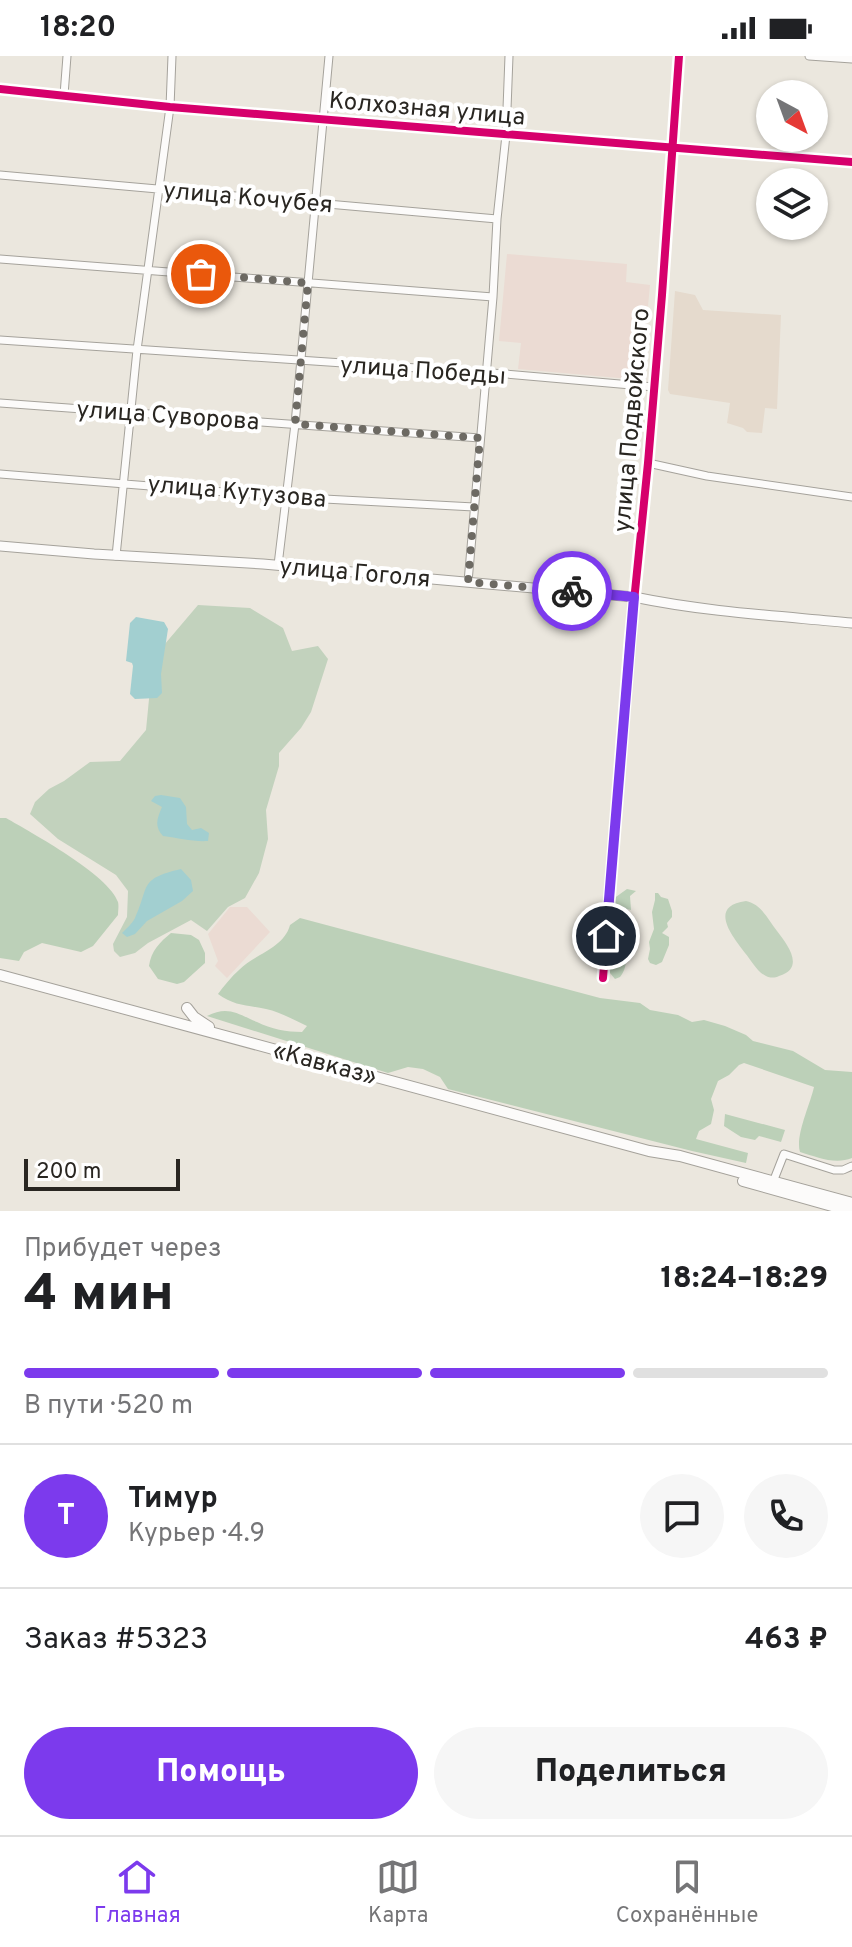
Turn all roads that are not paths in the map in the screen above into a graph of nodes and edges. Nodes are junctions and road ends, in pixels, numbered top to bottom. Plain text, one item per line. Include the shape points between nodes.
1 (67, 56) edge
2 (172, 56) edge
3 (329, 56) edge
4 (509, 56) edge
5 (679, 56) edge
6 (809, 56) edge
7 (852, 59) edge
8 (0, 89) edge
9 (64, 95) junction
10 (170, 107) junction
11 (322, 120) junction
12 (506, 135) junction
13 (673, 148) junction
14 (852, 162) edge
15 (0, 175) edge
16 (158, 189) junction
17 (316, 202) junction
18 (497, 219) junction
19 (0, 259) edge
20 (147, 270) junction
21 (308, 283) junction
22 (493, 297) junction
23 (0, 340) edge
24 (137, 350) junction
25 (301, 361) junction
26 (485, 373) junction
27 (654, 387) junction
28 (0, 403) edge
29 (131, 412) junction
30 (295, 424) junction
31 (480, 438) junction
32 (648, 463) junction
33 (0, 474) edge
34 (124, 482) junction
35 (287, 497) junction
36 (852, 497) edge
37 (474, 507) junction
38 (0, 546) edge
39 (116, 556) junction
40 (278, 565) junction
41 (468, 582) junction
42 (634, 597) junction
43 (852, 623) edge
44 (0, 975) edge
45 (603, 978) dead end
46 (187, 1008) dead end
47 (221, 1034) junction
48 (649, 1151) junction
49 (852, 1167) edge
50 (773, 1182) junction
51 (852, 1203) edge
52 (850, 1211) edge

1 - 9 street
2 - 10 street
3 - 11 street
4 - 12 street
5 - 13 street, улица Подвойского
6 - 7 street
8 - 9 street, Колхозная улица
9 - 10 street, Колхозная улица
10 - 11 street, Колхозная улица
10 - 16 street
11 - 12 street, Колхозная улица
11 - 17 street
12 - 13 street, Колхозная улица
12 - 18 street
13 - 14 street, Колхозная улица
13 - 27 street, улица Подвойского
15 - 16 street, улица Кочубея
16 - 17 street, улица Кочубея
16 - 20 street
17 - 18 street, улица Кочубея
17 - 21 street
18 - 22 street
19 - 20 street
20 - 21 street
20 - 24 street
21 - 22 street
21 - 25 street
22 - 26 street
23 - 24 street, улица Победы
24 - 25 street, улица Победы
24 - 29 street
25 - 26 street, улица Победы
25 - 30 street
26 - 27 street, улица Победы
26 - 31 street
27 - 32 street, улица Подвойского
28 - 29 street, улица Суворова
29 - 30 street, улица Суворова
29 - 34 street
30 - 31 street, улица Суворова
30 - 35 street
31 - 37 street
32 - 36 street
32 - 42 street, улица Подвойского
33 - 34 street, улица Кутузова
34 - 35 street, улица Кутузова
34 - 39 street
35 - 37 street, улица Кутузова
35 - 40 street
37 - 41 street
38 - 39 main road, улица Гоголя
39 - 40 main road, улица Гоголя
40 - 41 main road, улица Гоголя
41 - 42 main road, улица Гоголя
42 - 43 main road, улица Гоголя
42 - 45 street, улица Подвойского
44 - 47 highway, «Кавказ»
46 - 47 highway
47 - 48 highway, «Кавказ»
48 - 50 highway, «Кавказ»
48 - 52 highway, «Кавказ»
49 - 50 street via 834,1170 784,1154
50 - 51 highway, «Кавказ»

